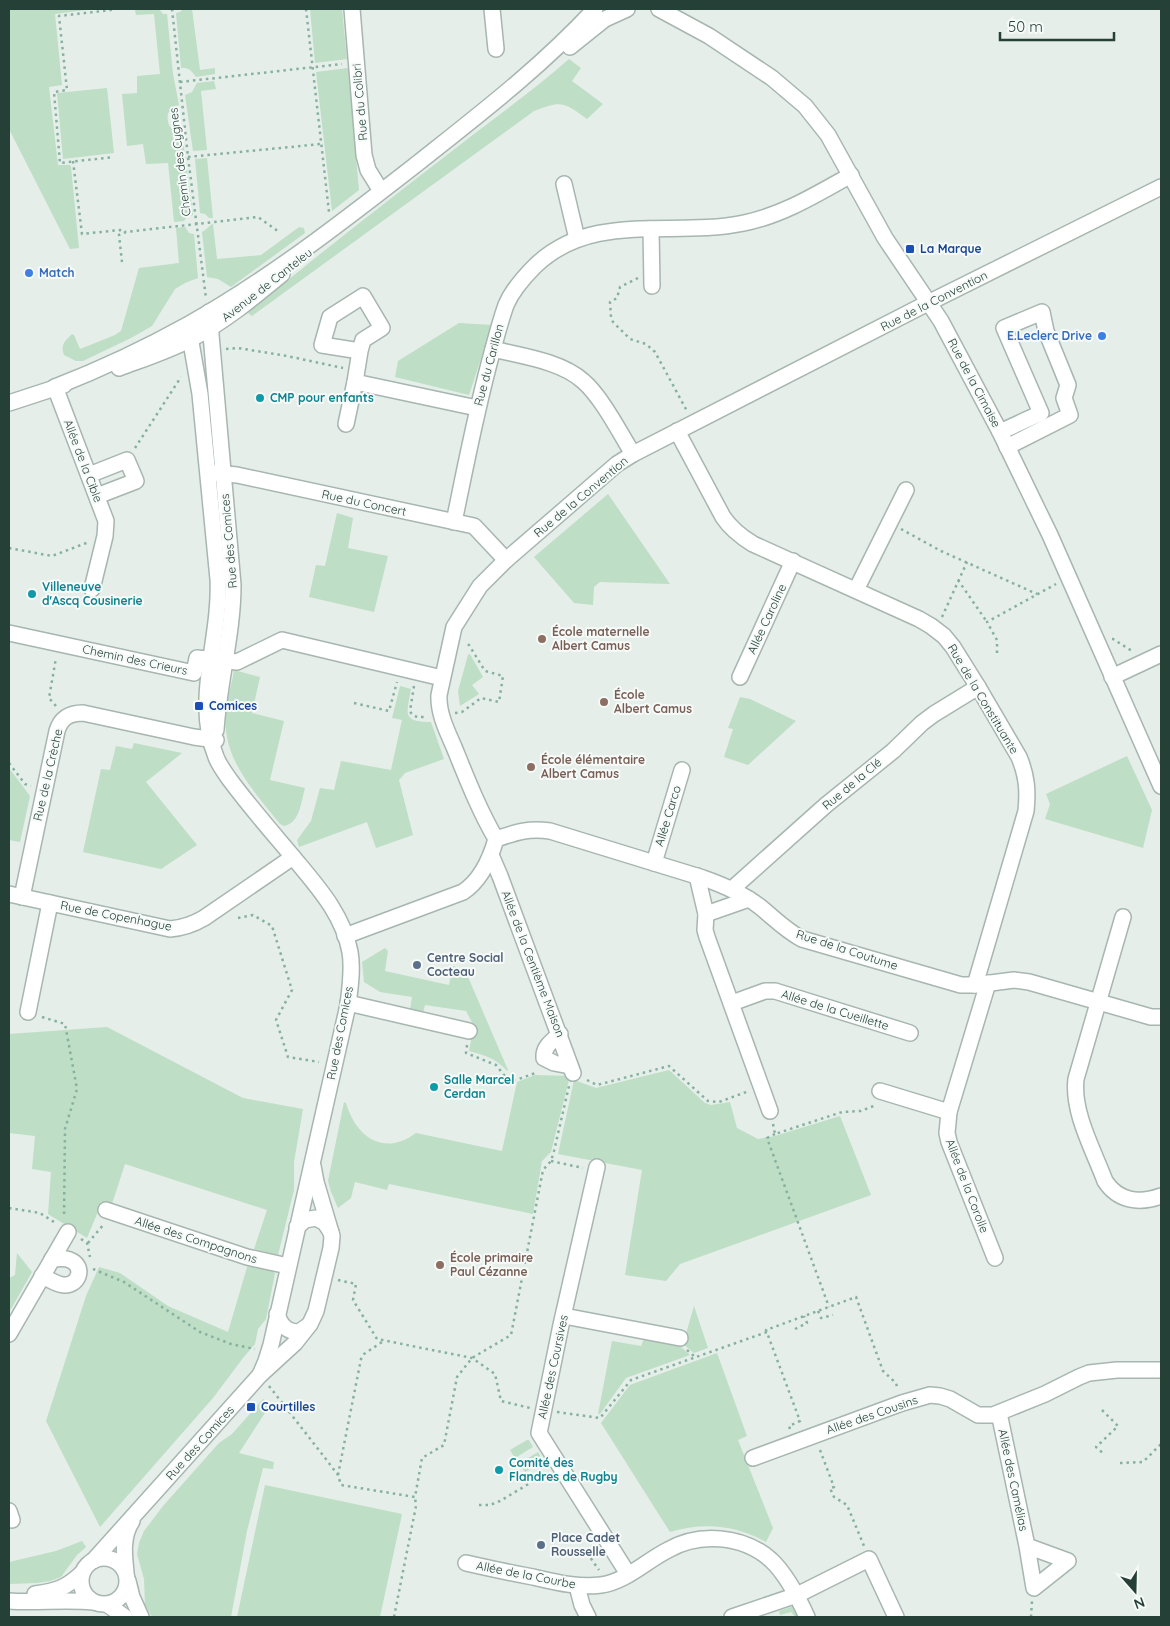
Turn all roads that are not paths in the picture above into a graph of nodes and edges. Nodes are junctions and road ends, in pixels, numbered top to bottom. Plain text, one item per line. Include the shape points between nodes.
1 (352, 9) edge
2 (492, 9) edge
3 (595, 9) edge
4 (627, 9) edge
5 (659, 9) edge
6 (681, 9) edge
7 (709, 36) junction
8 (496, 48) dead end
9 (504, 95) junction
10 (851, 175) junction
11 (564, 184) dead end
12 (1161, 187) edge
13 (381, 191) junction
14 (651, 229) junction
15 (577, 238) junction
16 (652, 279) road end
17 (930, 302) junction
18 (209, 312) junction
19 (210, 328) junction
20 (189, 332) junction
21 (493, 349) junction
22 (360, 351) dead end
23 (356, 377) junction
24 (55, 387) junction
25 (9, 403) edge
26 (478, 408) junction
27 (346, 424) dead end
28 (677, 432) junction
29 (1000, 432) junction
30 (1007, 447) junction
31 (633, 454) junction
32 (215, 473) junction
33 (89, 475) junction
34 (906, 490) dead end
35 (97, 496) junction
36 (454, 522) junction
37 (506, 560) junction
38 (793, 561) junction
39 (92, 589) dead end
40 (856, 590) junction
41 (13, 634) edge
42 (1161, 654) edge
43 (218, 660) junction
44 (740, 677) dead end
45 (1112, 677) junction
46 (442, 678) junction
47 (978, 687) junction
48 (213, 740) junction
49 (682, 770) dead end
50 (1160, 781) edge
51 (496, 839) junction
52 (491, 855) junction
53 (293, 857) junction
54 (654, 863) junction
55 (697, 876) junction
56 (732, 890) junction
57 (15, 896) edge
58 (749, 899) junction
59 (50, 903) junction
60 (706, 914) junction
61 (1123, 917) dead end
62 (345, 936) junction
63 (982, 984) junction
64 (1097, 1001) junction
65 (348, 1003) junction
66 (732, 1003) junction
67 (28, 1012) road end
68 (1161, 1018) edge
69 (469, 1031) road end
70 (910, 1033) dead end
71 (560, 1034) junction
72 (880, 1091) road end
73 (770, 1111) road end
74 (949, 1112) junction
75 (313, 1159) junction
76 (597, 1169) road end
77 (1161, 1196) edge
78 (108, 1211) road end
79 (296, 1227) junction
80 (66, 1230) road end
81 (332, 1236) junction
82 (995, 1258) dead end
83 (52, 1259) junction
84 (288, 1266) junction
85 (42, 1276) junction
86 (277, 1314) junction
87 (564, 1316) junction
88 (310, 1324) junction
89 (9, 1334) edge
90 (680, 1338) dead end
91 (1161, 1370) edge
92 (260, 1375) junction
93 (999, 1414) junction
94 (753, 1458) dead end
95 (140, 1510) junction
96 (1027, 1546) dead end
97 (93, 1561) junction
98 (466, 1563) dead end
99 (82, 1573) junction
100 (628, 1574) junction
101 (127, 1576) junction
102 (577, 1586) junction
103 (796, 1595) junction
104 (9, 1600) edge
105 (101, 1603) junction
106 (125, 1617) edge
107 (141, 1617) edge
108 (588, 1617) edge
109 (732, 1617) edge
110 (808, 1617) edge
111 (896, 1617) edge

1 - 13 street, Rue du Colibri via 364,155 368,170
2 - 8 street
3 - 9 street, Avenue de Canteleu
4 - 9 street, Avenue de Canteleu via 605,19 542,70
5 - 7 street, Rue de la Cimaise
6 - 7 street, Rue de la Cimaise
7 - 10 street, Rue de la Cimaise via 772,78 805,106 828,135
9 - 13 street, Avenue de Canteleu
10 - 14 street, Rue du Carillon via 786,210 764,218 718,227
10 - 17 street, Rue de la Cimaise via 885,238
11 - 15 street
12 - 17 street, Rue de la Convention
13 - 18 street, Avenue de Canteleu via 284,263
13 - 19 street, Avenue de Canteleu via 261,292
14 - 15 street, Rue du Carillon via 616,230
14 - 16 street
15 - 21 street, Rue du Carillon via 545,256 519,285 507,304
17 - 28 street, Rue de la Convention
17 - 29 street, Rue de la Cimaise
18 - 19 street, Rue des Comices
18 - 20 street, Avenue de Canteleu
19 - 20 street, Avenue de Canteleu
19 - 32 street, Rue des Comices
20 - 24 street, Avenue de Canteleu via 144,359
20 - 32 street, Rue des Comices
21 - 26 street, Rue du Carillon
21 - 31 street via 555,365 583,381 595,394
22 - 23 street
23 - 26 street
23 - 27 street
24 - 25 street, Avenue de Canteleu
24 - 33 street, Allée de la Cible
26 - 36 street, Rue du Carillon
28 - 31 street, Rue de la Convention
28 - 38 street, Rue de la Constituante via 731,528 753,544
29 - 30 street, Rue de la Cimaise
29 - 30 street via 1041,413 1004,328 1042,312 1046,331 1068,385 1064,398 1070,415
30 - 45 street, Rue de la Cimaise
31 - 37 street, Rue de la Convention via 617,464
32 - 36 street, Rue du Concert
32 - 43 street, Rue des Comices via 233,585 232,610
33 - 35 street, Allée de la Cible
33 - 35 street via 127,460 136,481
34 - 40 street
35 - 39 street, Allée de la Cible via 106,521
36 - 37 street, Rue du Concert via 474,526
37 - 46 street, Rue de la Convention via 480,586 458,620
38 - 40 street, Rue de la Constituante
38 - 44 street, Allée Caroline
40 - 47 street, Rue de la Constituante via 919,619 944,636
41 - 43 street, Chemin des Crieurs via 194,673 197,658
42 - 45 street
43 - 46 street, Chemin des Crieurs via 237,662 282,640
43 - 48 street, Rue des Comices via 217,720
45 - 50 street, Rue de la Cimaise
46 - 51 street, Rue de la Convention via 438,702 442,716 476,801
47 - 56 street, Rue de la Clé via 922,723
47 - 63 street, Rue de la Constituante via 1022,763 1028,782 1026,811
48 - 53 street, Rue des Comices via 222,768
48 - 57 street, Rue de la Crèche via 83,713 66,717 57,731
49 - 54 street, Allée Carco
51 - 52 street
51 - 54 street, Rue de la Coutume via 521,830 550,831
52 - 62 street via 480,877 463,892
52 - 71 street, Allée de la Centième Maison
53 - 59 street, Rue de Copenhague via 185,928 170,929
53 - 62 street, Rue des Comices via 330,902
54 - 55 street, Rue de la Coutume
55 - 56 street, Rue de la Coutume
55 - 60 street
56 - 58 street, Rue de la Coutume
57 - 59 street, Rue de Copenhague
58 - 60 street
58 - 63 street, Rue de la Coutume via 802,939 961,985
59 - 67 street
60 - 66 street via 707,937
61 - 64 street
62 - 65 street, Rue des Comices via 351,964
63 - 64 street, Rue de la Coutume via 1014,980 1029,982
63 - 74 street, Allée de la Corolle
64 - 68 street, Rue de la Coutume
64 - 77 street via 1074,1090 1080,1117 1110,1189 1138,1201
65 - 69 street
65 - 75 street, Rue des Comices
66 - 70 street, Allée de la Cueillette via 765,991 775,991
66 - 73 street
71 - 71 street, Allée de la Centième Maison via 571,1070 544,1058 547,1046
72 - 74 street
74 - 82 street, Allée de la Corolle via 949,1142
75 - 79 street, Rue des Comices
75 - 81 street, Rue des Comices via 316,1182
76 - 87 street, Allée des Coursives
78 - 84 street, Allée des Compagnons via 247,1257
79 - 81 street via 305,1220 316,1218 325,1223
79 - 84 street, Rue des Comices
80 - 83 street
81 - 88 street, Rue des Comices via 316,1311
83 - 85 street
83 - 85 street via 75,1262 78,1278 63,1285
84 - 86 street, Rue des Comices
85 - 89 street
86 - 88 street via 282,1326 294,1332
86 - 92 street, Rue des Comices
87 - 90 street
87 - 100 street, Allée des Coursives via 539,1433
88 - 92 street, Rue des Comices via 295,1343
91 - 93 street, Allée des Cousins via 1108,1370 1089,1374
92 - 95 street, Rue des Comices
93 - 94 street, Allée des Cousins via 978,1415 950,1399 930,1396 902,1403
93 - 96 street, Allée des Camélias
95 - 97 street, Rue des Comices
95 - 101 street, Rue des Comices via 130,1525 124,1544
97 - 99 street
97 - 101 street via 112,1559 119,1563
98 - 102 street, Allée de la Courbe
99 - 104 street via 55,1591
99 - 105 street via 83,1592 87,1598
100 - 102 street, Allée de la Courbe via 608,1584
100 - 103 street, Allée de la Courbe via 674,1546 699,1539 733,1540 760,1551 772,1560
101 - 105 street via 127,1587 122,1597 116,1602
101 - 107 street
102 - 108 street
103 - 109 street
103 - 110 street, Allée de la Courbe
103 - 111 street via 869,1559
104 - 105 street
105 - 106 street

